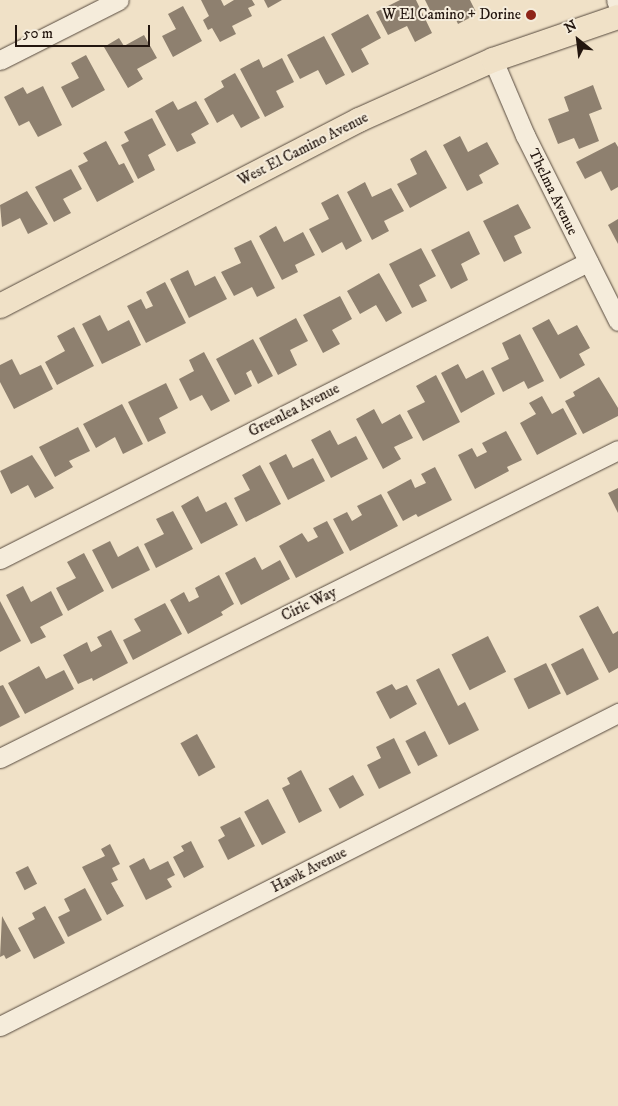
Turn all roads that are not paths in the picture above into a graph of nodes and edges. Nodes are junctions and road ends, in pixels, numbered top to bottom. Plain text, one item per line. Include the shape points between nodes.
1 (119, 0) edge
2 (616, 0) edge
3 (618, 5) edge
4 (618, 17) edge
5 (0, 60) edge
6 (493, 60) junction
7 (588, 262) junction
8 (0, 306) edge
9 (618, 321) edge
10 (618, 450) edge
11 (0, 559) edge
12 (618, 713) edge
13 (0, 758) edge
14 (0, 1026) edge

1 - 5 street
2 - 3 street
4 - 6 main road, West El Camino Avenue
6 - 7 street, Thelma Avenue via 525,136
6 - 8 main road, West El Camino Avenue via 359,120
7 - 9 street, Thelma Avenue
7 - 11 street, Greenlea Avenue
10 - 13 street, Ciric Way
12 - 14 street, Hawk Avenue

